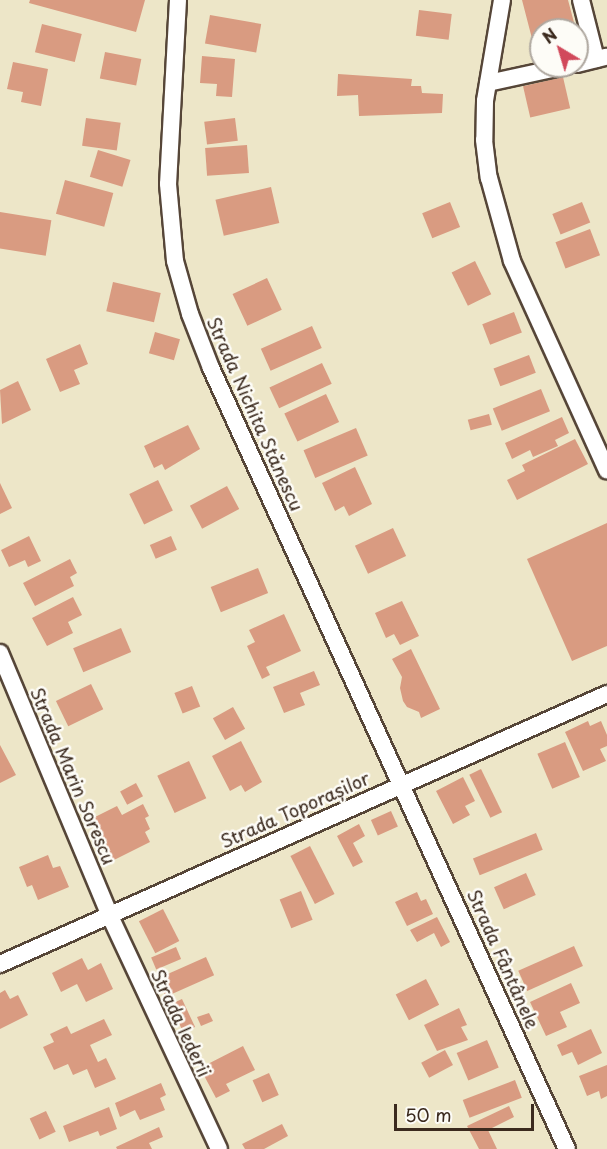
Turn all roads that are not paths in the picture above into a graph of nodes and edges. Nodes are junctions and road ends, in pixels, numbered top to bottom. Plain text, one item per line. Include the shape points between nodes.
1 (178, 0) edge
2 (502, 0) edge
3 (581, 0) edge
4 (602, 58) edge
5 (529, 74) edge
6 (488, 83) junction
7 (607, 470) edge
8 (0, 653) edge
9 (607, 694) edge
10 (403, 784) junction
11 (109, 914) junction
12 (0, 964) edge
13 (219, 1149) edge
14 (567, 1149) edge

1 - 10 street, Strada Nichita Stănescu via 168,184 175,261 190,314 211,368
2 - 6 street
3 - 4 street
5 - 6 street
6 - 7 street via 484,140 500,222 527,298
8 - 11 street, Strada Marin Sorescu
9 - 10 street, Strada Toporașilor
10 - 11 street, Strada Toporașilor
10 - 14 street, Strada Fântânele
11 - 12 street, Strada Toporașilor
11 - 13 street, Strada Iederii

